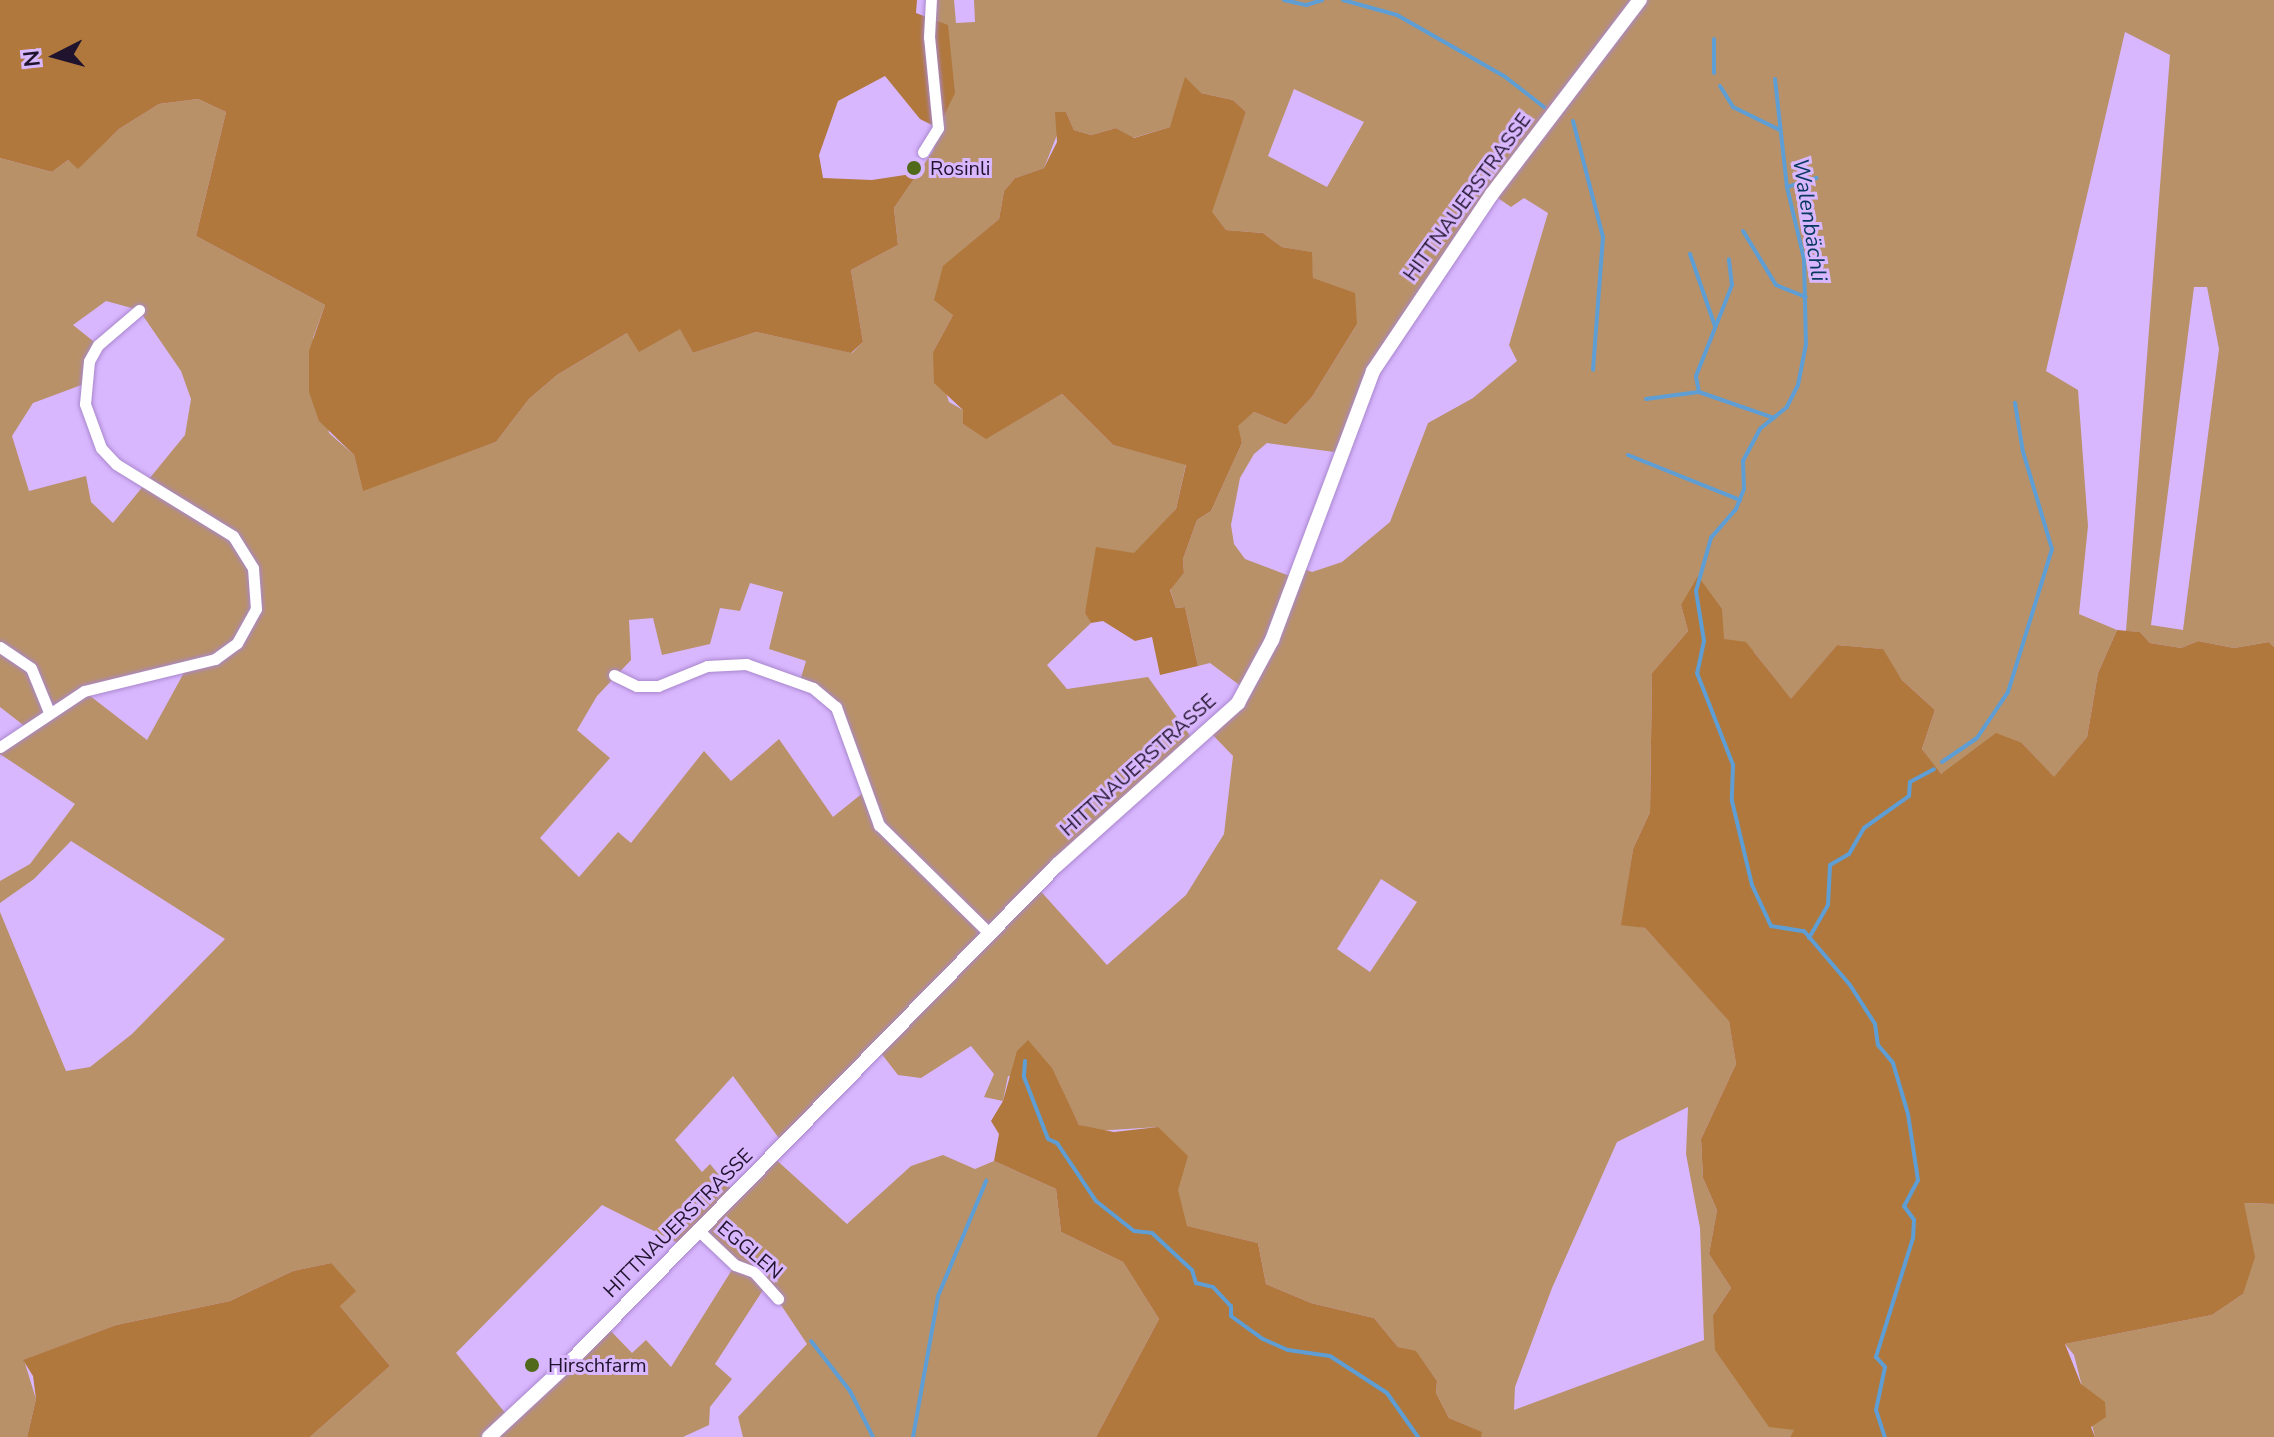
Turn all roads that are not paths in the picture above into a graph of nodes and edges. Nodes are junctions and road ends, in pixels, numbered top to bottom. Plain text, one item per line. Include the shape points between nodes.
1 (931, 0) edge
2 (1640, 0) edge
3 (923, 152) dead end
4 (139, 310) dead end
5 (0, 647) edge
6 (614, 675) dead end
7 (49, 712) junction
8 (0, 747) edge
9 (989, 933) junction
10 (697, 1229) junction
11 (778, 1299) dead end
12 (489, 1437) edge

1 - 3 street via 938,128
2 - 9 street, HITTNAUERSTRASSE via 1483,206 1373,371 1272,640 1238,703 1084,838
4 - 7 street via 98,345 89,361 85,404 101,448 116,464 233,536 253,568 256,609 237,643 215,659 109,681
5 - 7 street via 31,668
6 - 9 street via 637,686 658,686 707,666 746,664 813,688 836,707 879,825
7 - 8 street
9 - 10 street, HITTNAUERSTRASSE
10 - 11 street, EGGLEN via 735,1265 754,1272
10 - 12 street, HITTNAUERSTRASSE via 564,1368

